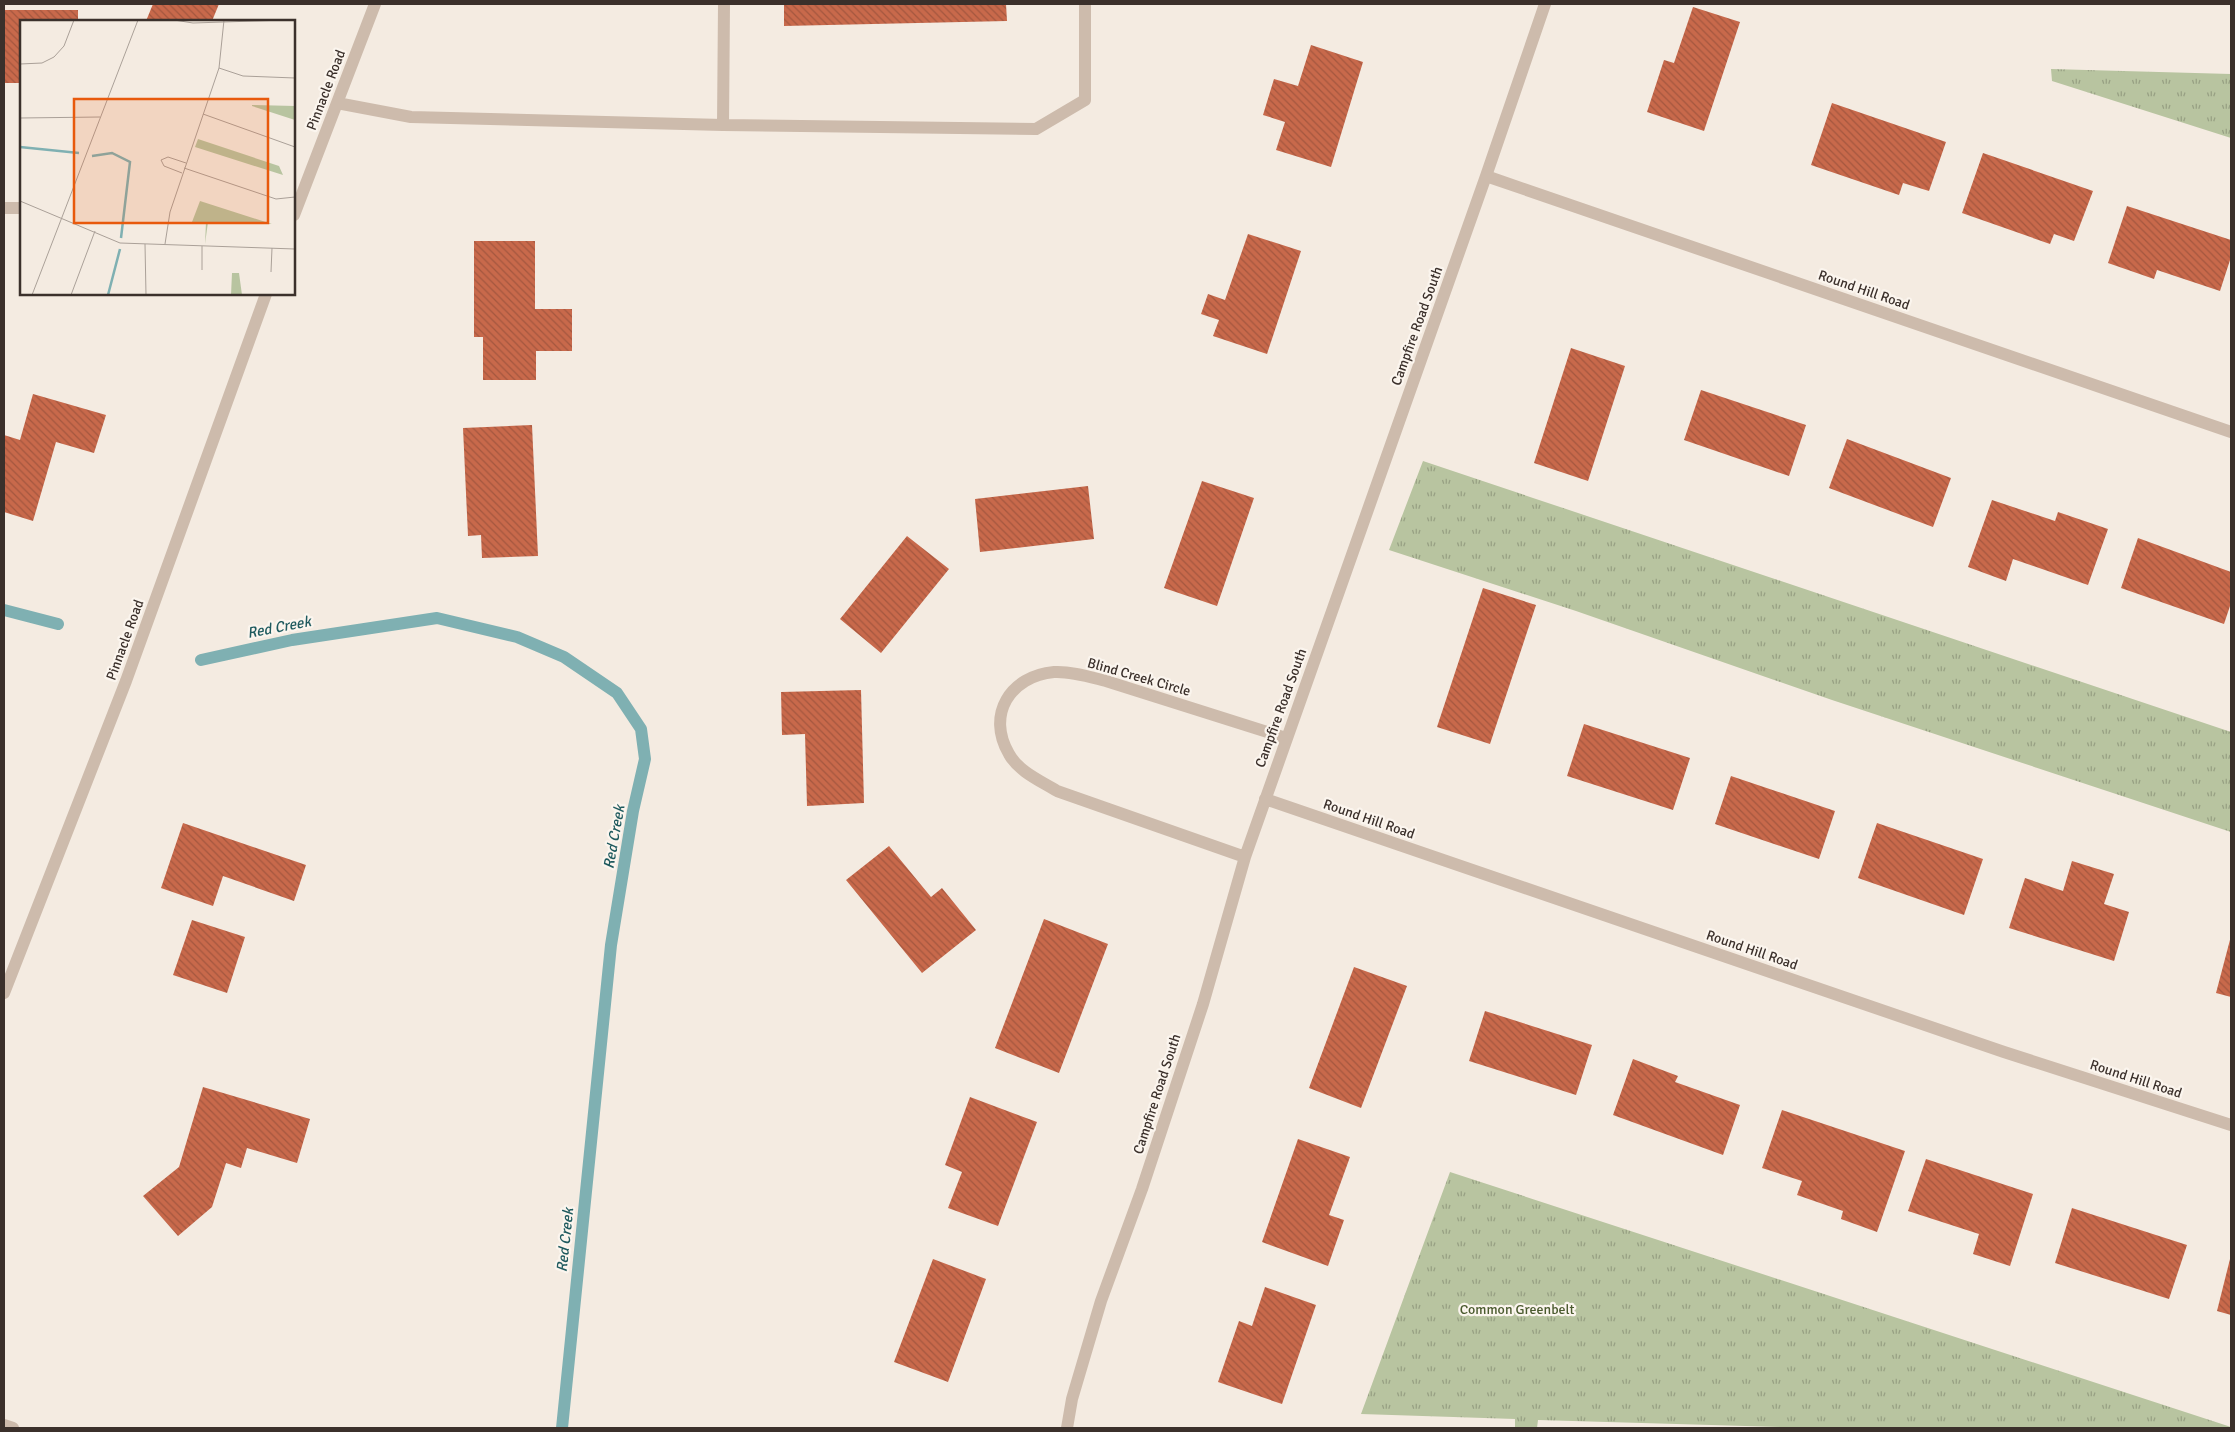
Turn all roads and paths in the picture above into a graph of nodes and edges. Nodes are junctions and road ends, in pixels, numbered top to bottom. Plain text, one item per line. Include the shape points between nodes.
1 (376, 4) edge
2 (724, 4) edge
3 (1085, 4) edge
4 (1545, 4) edge
5 (337, 103) junction
6 (723, 125) junction
7 (1486, 176) junction
8 (296, 202) edge
9 (4, 208) edge
10 (20, 208) edge
11 (266, 295) edge
12 (2231, 432) edge
13 (1286, 738) junction
14 (1265, 798) junction
15 (1245, 857) junction
16 (4, 993) edge
17 (2231, 1125) edge
18 (4, 1424) edge
19 (13, 1428) edge
20 (1067, 1428) edge

1 - 5 street, Pinnacle Road
2 - 6 street
3 - 6 street via 1085,100 1036,129
4 - 7 street, Campfire Road South
5 - 6 street via 411,117
5 - 8 street, Pinnacle Road
7 - 12 street, Round Hill Road
7 - 13 street, Campfire Road South
9 - 10 street
11 - 16 street, Pinnacle Road via 126,682
13 - 14 street, Campfire Road South
13 - 15 street, Blind Creek Circle via 1080,674 1054,672 1031,677 1014,688 1002,706 999,731 1009,756 1030,776 1057,791
14 - 15 street, Campfire Road South
14 - 17 street, Round Hill Road via 1995,1049
15 - 20 street, Campfire Road South via 1203,1004 1101,1301 1072,1399
18 - 19 street

